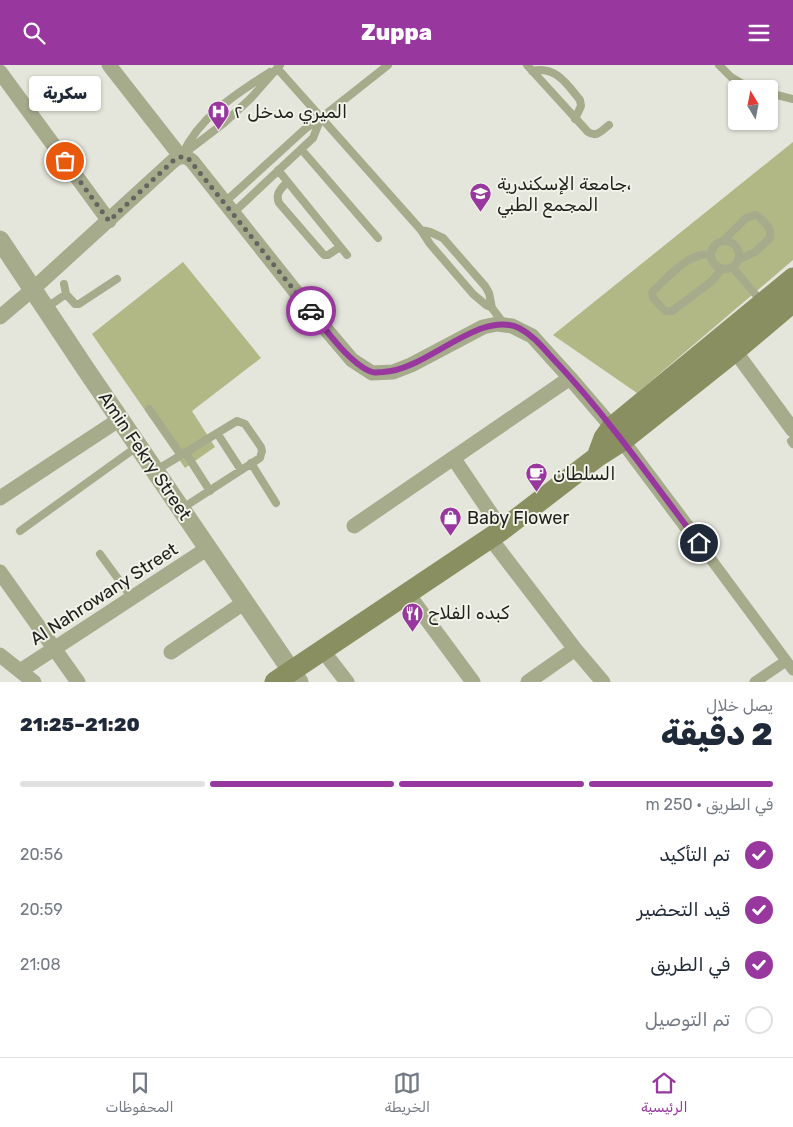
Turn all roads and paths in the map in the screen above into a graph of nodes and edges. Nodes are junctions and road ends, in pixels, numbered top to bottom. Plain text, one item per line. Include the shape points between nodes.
1 (109, 65) edge
2 (388, 65) edge
3 (719, 65) edge
4 (279, 66) edge
5 (529, 68) edge
6 (0, 73) edge
7 (736, 80) edge
8 (778, 95) edge
9 (793, 99) edge
10 (321, 119) junction
11 (575, 119) junction
12 (609, 125) dead end
13 (301, 149) junction
14 (181, 157) junction
15 (278, 170) junction
16 (288, 182) junction
17 (229, 207) junction
18 (109, 221) junction
19 (421, 230) junction
20 (378, 238) dead end
21 (0, 240) edge
22 (723, 241) junction
23 (340, 247) junction
24 (711, 254) junction
25 (347, 255) dead end
26 (738, 260) junction
27 (732, 267) junction
28 (722, 269) junction
29 (793, 278) edge
30 (117, 279) dead end
31 (64, 284) dead end
32 (33, 289) junction
33 (66, 294) junction
34 (793, 302) edge
35 (763, 303) junction
36 (46, 308) junction
37 (492, 308) junction
38 (0, 317) edge
39 (505, 325) junction
40 (735, 351) junction
41 (570, 378) junction
42 (149, 409) dead end
43 (120, 419) junction
44 (217, 433) junction
45 (617, 434) junction
46 (792, 438) edge
47 (138, 446) junction
48 (183, 453) junction
49 (454, 459) junction
50 (251, 463) junction
51 (241, 470) junction
52 (156, 471) junction
53 (210, 491) junction
54 (0, 498) edge
55 (276, 503) dead end
56 (181, 509) junction
57 (354, 526) dead end
58 (20, 531) dead end
59 (496, 534) junction
60 (699, 543) joint
61 (208, 548) junction
62 (100, 554) dead end
63 (0, 572) edge
64 (408, 594) junction
65 (132, 598) junction
66 (245, 602) junction
67 (54, 649) junction
68 (575, 649) junction
69 (323, 651) junction
70 (172, 652) dead end
71 (3, 663) edge
72 (790, 666) edge
73 (20, 671) junction
74 (289, 678) edge
75 (34, 682) edge
76 (78, 682) edge
77 (347, 682) edge
78 (473, 682) edge
79 (528, 682) edge
80 (602, 682) edge
81 (755, 682) edge

1 - 14 street
2 - 10 lane
3 - 7 lane
4 - 10 lane
4 - 14 lane via 251,98
4 - 14 lane via 213,112 189,139
5 - 11 lane
5 - 11 lane via 553,67 580,99 581,107
6 - 18 street
8 - 9 lane
10 - 13 lane via 313,138
10 - 17 lane via 305,129
10 - 19 lane
11 - 12 lane via 591,135 598,134
13 - 15 lane
13 - 20 lane
14 - 17 street via 192,161
14 - 18 street
15 - 16 lane
15 - 17 lane
16 - 23 lane
16 - 23 lane via 277,193 279,203 324,255
17 - 39 street via 352,360 372,373 393,372 483,327
18 - 32 street
19 - 37 lane via 473,294
19 - 37 lane via 443,238 485,286
21 - 32 street, Amin Fekry Street
22 - 24 lane via 715,245
22 - 26 lane via 736,246
22 - 26 lane via 750,216 758,216 768,227 770,239 755,252
23 - 25 lane
24 - 28 lane via 714,263
24 - 28 lane via 687,260 653,291 653,298 665,311 672,311 711,282
26 - 27 lane
27 - 28 lane
27 - 35 lane
29 - 35 main road
30 - 33 lane via 79,303 72,302
31 - 33 lane
32 - 36 street, Amin Fekry Street
32 - 38 street
33 - 36 lane
34 - 40 main road
35 - 45 main road
36 - 43 street, Amin Fekry Street
37 - 39 lane
39 - 41 street via 519,328 532,336
40 - 45 main road
40 - 46 street
41 - 45 street
41 - 49 street
42 - 48 lane
43 - 47 street, Amin Fekry Street
43 - 54 street
44 - 48 lane
44 - 50 lane via 237,421 245,424 262,451 260,458
44 - 51 lane
45 - 59 main road via 604,438 597,457
45 - 60 street
47 - 52 street, Amin Fekry Street
47 - 58 lane
48 - 52 lane
48 - 53 lane
49 - 57 street
49 - 59 street
50 - 51 lane
50 - 55 lane
51 - 53 lane
52 - 56 street, Amin Fekry Street
53 - 56 lane
56 - 61 street, Amin Fekry Street
59 - 64 main road
59 - 68 street
60 - 72 street
61 - 65 street, Al Nahrowany Street
61 - 66 street, Amin Fekry Street
62 - 65 lane
63 - 67 street
64 - 69 main road
64 - 78 street
65 - 67 street, Al Nahrowany Street
66 - 70 street
66 - 74 street, Amin Fekry Street
67 - 73 street, Al Nahrowany Street
67 - 76 street
68 - 79 street
68 - 80 street
69 - 74 main road
69 - 77 street
71 - 73 street
72 - 81 street
73 - 75 street

